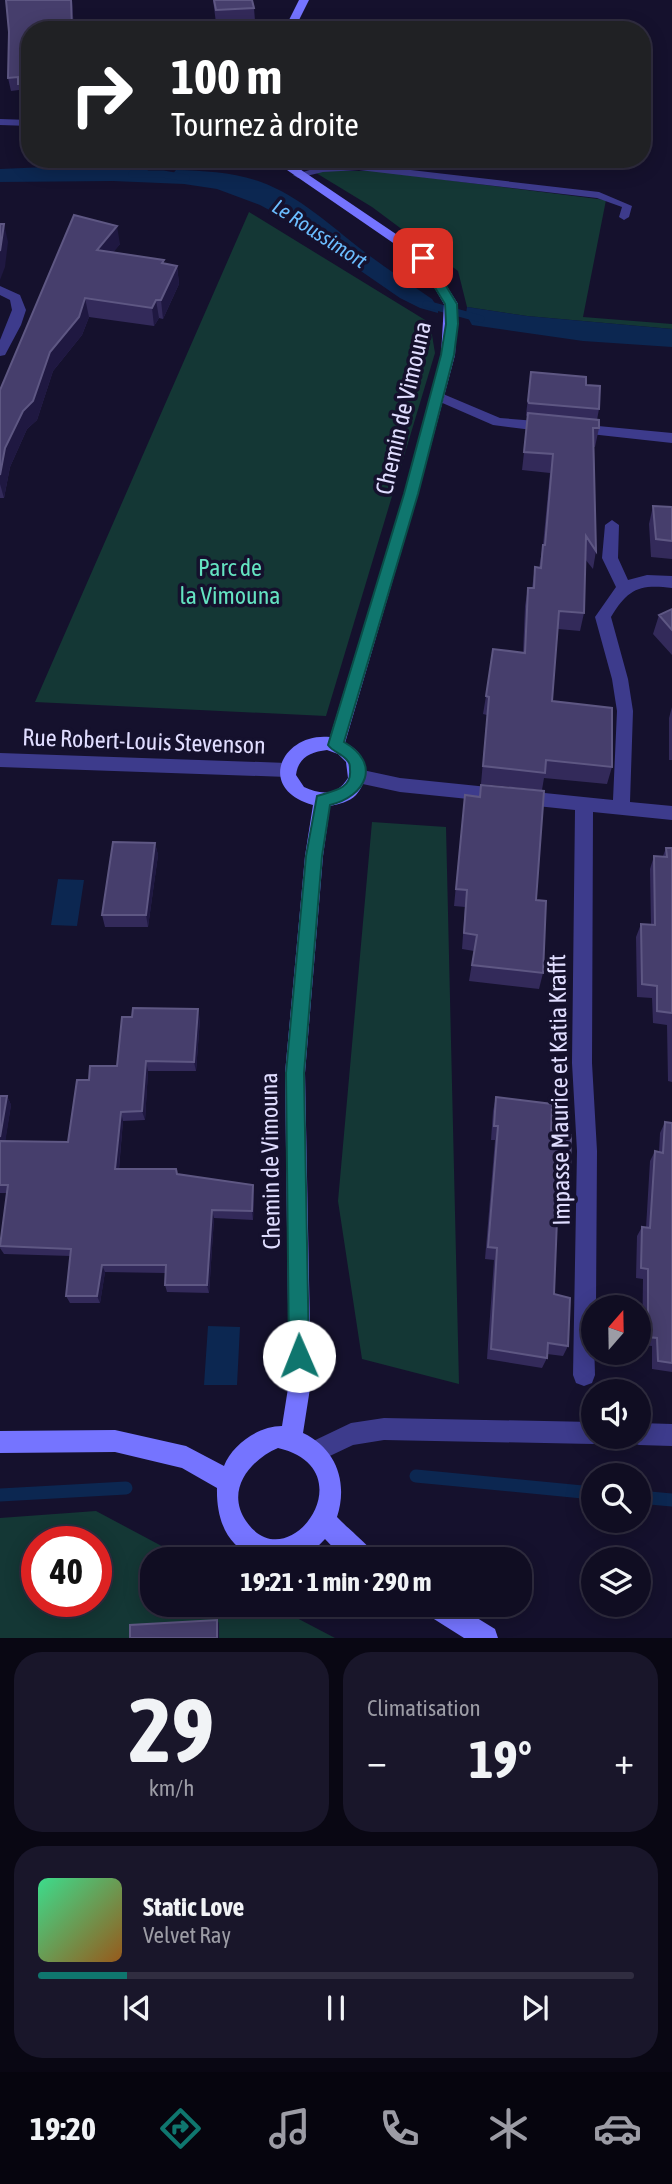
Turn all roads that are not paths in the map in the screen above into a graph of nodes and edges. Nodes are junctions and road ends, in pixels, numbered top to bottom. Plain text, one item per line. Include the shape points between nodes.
1 (304, 0) edge
2 (294, 21) edge
3 (0, 122) edge
4 (21, 122) edge
5 (288, 168) edge
6 (341, 168) edge
7 (368, 168) edge
8 (298, 176) junction
9 (624, 217) dead end
10 (0, 290) edge
11 (0, 352) edge
12 (436, 395) junction
13 (672, 438) edge
14 (612, 525) dead end
15 (672, 582) edge
16 (624, 587) junction
17 (336, 745) junction
18 (0, 760) edge
19 (287, 770) junction
20 (358, 776) junction
21 (322, 800) junction
22 (584, 804) junction
23 (621, 808) junction
24 (672, 813) edge
25 (584, 1376) dead end
26 (581, 1433) edge
27 (651, 1434) edge
28 (672, 1435) edge
29 (291, 1438) junction
30 (0, 1443) edge
31 (315, 1452) junction
32 (228, 1481) junction
33 (324, 1521) junction
34 (348, 1547) edge
35 (454, 1617) edge
36 (486, 1638) edge

1 - 2 street
3 - 4 street
5 - 8 street, Chemin de Vimouna
6 - 8 lane
7 - 9 lane via 599,195 627,206
8 - 12 street, Chemin de Vimouna via 423,258 451,304 448,355
10 - 11 street via 19,304
12 - 13 street via 498,422
12 - 17 street, Chemin de Vimouna
14 - 16 street via 610,558
15 - 16 street via 643,580
16 - 23 street via 603,617 625,711
17 - 19 street via 308,745 296,752
17 - 20 street via 351,754 358,764
18 - 19 street, Rue Robert-Louis Stevenson
19 - 21 street via 292,787
20 - 21 street via 343,795
20 - 22 street via 400,785
21 - 29 street, Chemin de Vimouna via 295,1073 300,1382
22 - 23 street
22 - 25 street, Impasse Maurice et Katia Krafft
23 - 24 street
26 - 31 street via 384,1430 351,1434
27 - 28 street
29 - 31 street
29 - 32 street via 278,1437 252,1446 233,1467
30 - 32 street via 115,1441 186,1457
31 - 33 street via 329,1478 331,1493
32 - 33 street via 227,1502 236,1529 264,1549 299,1546
33 - 34 street
35 - 36 street

